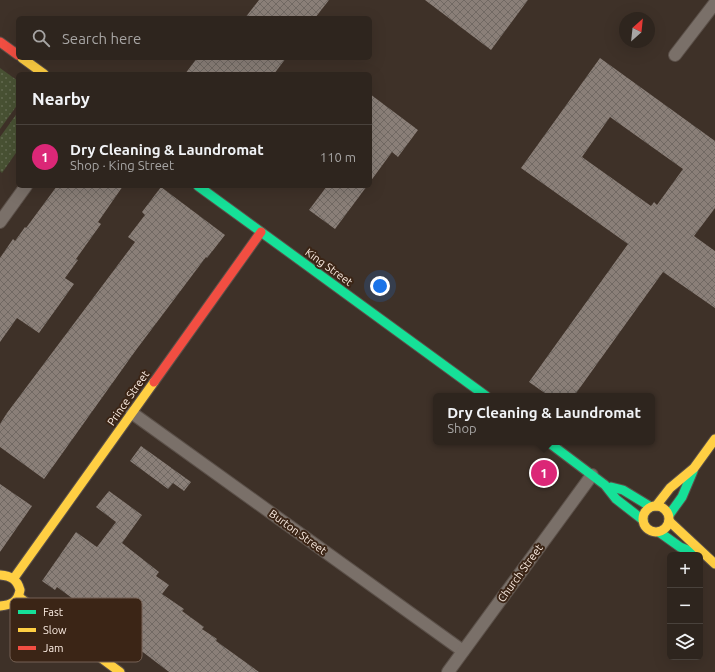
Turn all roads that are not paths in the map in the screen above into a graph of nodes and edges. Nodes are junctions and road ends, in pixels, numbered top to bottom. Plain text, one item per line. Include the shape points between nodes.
1 (715, 3) edge
2 (0, 42) edge
3 (16, 54) edge
4 (675, 55) dead end
5 (25, 60) edge
6 (41, 72) edge
7 (25, 188) edge
8 (201, 188) edge
9 (0, 222) edge
10 (261, 232) junction
11 (482, 393) edge
12 (132, 413) junction
13 (715, 439) edge
14 (552, 445) edge
15 (694, 468) junction
16 (592, 475) junction
17 (605, 485) junction
18 (653, 507) junction
19 (669, 518) junction
20 (643, 520) junction
21 (659, 532) junction
22 (705, 556) junction
23 (715, 564) edge
24 (0, 575) edge
25 (14, 578) junction
26 (19, 597) edge
27 (10, 605) edge
28 (0, 606) edge
29 (463, 651) junction
30 (107, 662) edge
31 (120, 672) edge
32 (448, 672) edge

1 - 4 street
2 - 3 street
5 - 6 street
7 - 9 street
8 - 10 street, King Street
10 - 11 street, King Street
10 - 12 street, Prince Street
12 - 25 street, Prince Street
12 - 29 street, Burton Street
13 - 15 street
14 - 16 street
15 - 18 street via 670,488
15 - 19 street via 682,497
16 - 17 street
16 - 29 street, Church Street
17 - 18 street via 623,490
17 - 20 street via 616,499
18 - 19 street via 664,509
18 - 20 street via 645,513
19 - 21 street via 666,528
19 - 22 street
20 - 21 street via 647,529
21 - 22 street via 680,546
22 - 23 street
24 - 25 street via 6,574
25 - 26 street via 20,587
27 - 28 street
29 - 32 street, Church Street
30 - 31 street

